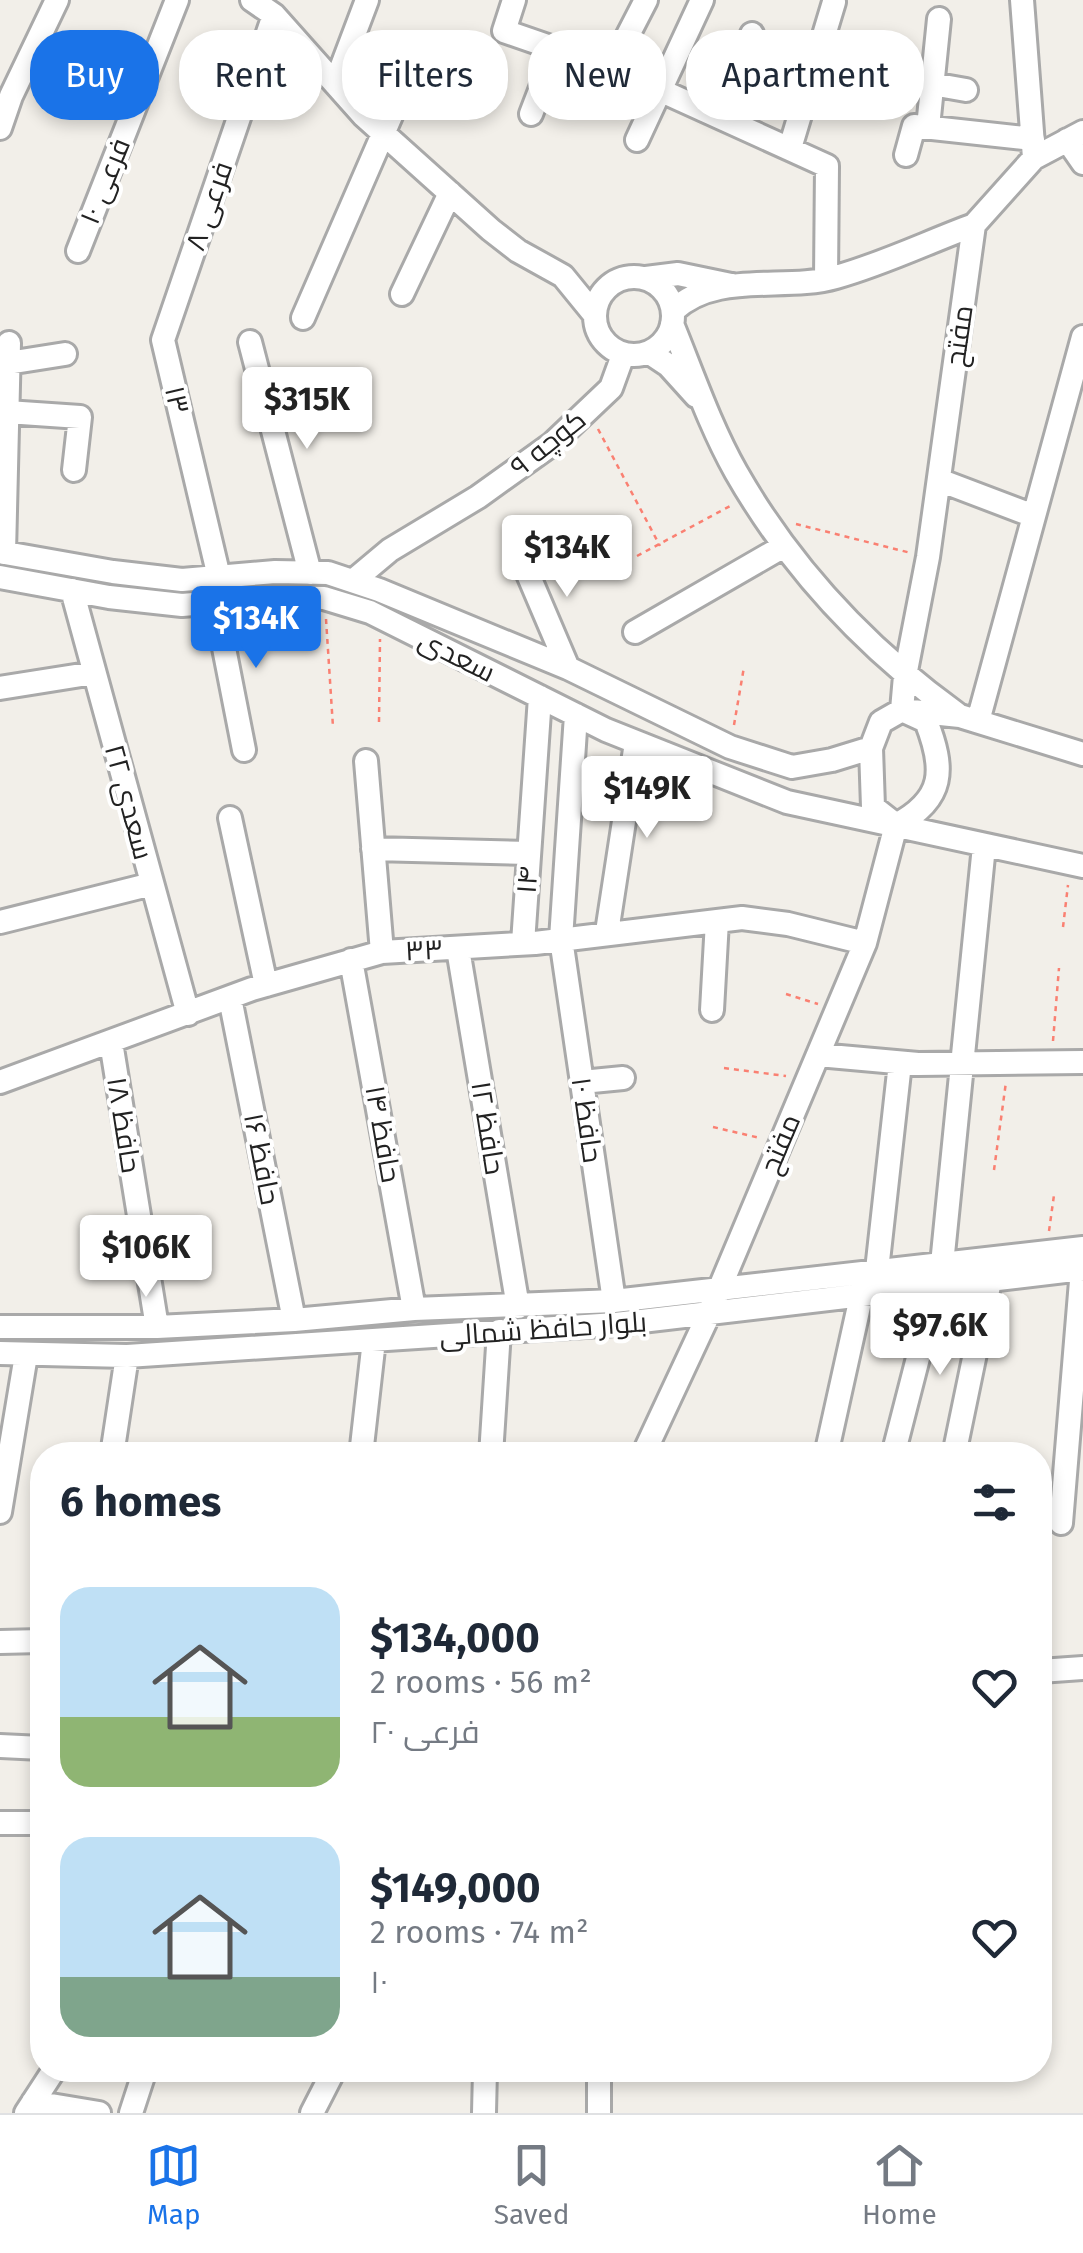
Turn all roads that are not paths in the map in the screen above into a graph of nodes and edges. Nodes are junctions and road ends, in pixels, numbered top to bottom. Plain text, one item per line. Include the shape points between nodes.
1 (57, 0) edge
2 (177, 0) edge
3 (252, 0) edge
4 (368, 0) edge
5 (514, 0) edge
6 (646, 0) edge
7 (702, 0) edge
8 (1022, 0) edge
9 (834, 2) edge
10 (274, 15) junction
11 (939, 19) dead end
12 (631, 30) edge
13 (528, 39) edge
14 (666, 77) edge
15 (336, 82) junction
16 (932, 84) junction
17 (966, 90) dead end
18 (6, 92) edge
19 (387, 120) edge
20 (646, 120) edge
21 (726, 120) edge
22 (928, 127) junction
23 (0, 128) edge
24 (382, 132) junction
25 (1075, 136) edge
26 (637, 140) dead end
27 (790, 148) junction
28 (1033, 149) junction
29 (906, 155) dead end
30 (1083, 163) edge
31 (450, 194) junction
32 (974, 225) junction
33 (78, 251) dead end
34 (563, 276) junction
35 (646, 278) junction
36 (826, 279) junction
37 (614, 281) junction
38 (735, 286) junction
39 (402, 294) dead end
40 (594, 314) junction
41 (302, 318) dead end
42 (673, 318) junction
43 (1083, 338) edge
44 (163, 340) joint
45 (250, 342) dead end
46 (650, 352) junction
47 (65, 354) dead end
48 (624, 355) junction
49 (705, 406) junction
50 (5, 427) edge
51 (74, 470) dead end
52 (939, 480) junction
53 (1034, 516) junction
54 (784, 546) junction
55 (2, 553) edge
56 (519, 553) dead end
57 (310, 573) junction
58 (218, 577) junction
59 (0, 578) edge
60 (353, 581) junction
61 (72, 590) junction
62 (215, 602) junction
63 (635, 632) dead end
64 (568, 668) junction
65 (94, 673) junction
66 (905, 676) junction
67 (0, 688) edge
68 (540, 697) junction
69 (902, 710) junction
70 (576, 715) junction
71 (969, 719) junction
72 (636, 743) junction
73 (870, 748) junction
74 (244, 750) dead end
75 (1083, 754) edge
76 (366, 761) dead end
77 (792, 767) junction
78 (787, 802) junction
79 (230, 818) dead end
80 (896, 825) junction
81 (984, 846) junction
82 (374, 850) junction
83 (529, 853) junction
84 (1076, 865) edge
85 (152, 884) junction
86 (0, 922) edge
87 (717, 922) junction
88 (607, 932) junction
89 (561, 939) junction
90 (865, 942) junction
91 (523, 944) junction
92 (458, 949) junction
93 (382, 952) junction
94 (350, 960) junction
95 (266, 985) junction
96 (230, 998) junction
97 (712, 1010) dead end
98 (188, 1014) junction
99 (110, 1042) junction
100 (818, 1055) junction
101 (900, 1062) junction
102 (1083, 1062) edge
103 (963, 1064) junction
104 (624, 1078) dead end
105 (0, 1082) edge
106 (582, 1082) junction
107 (1083, 1248) edge
108 (942, 1264) junction
109 (1082, 1269) edge
110 (878, 1270) junction
111 (990, 1281) junction
112 (936, 1288) junction
113 (718, 1291) junction
114 (862, 1297) junction
115 (614, 1301) junction
116 (518, 1307) junction
117 (414, 1308) junction
118 (708, 1316) junction
119 (294, 1320) junction
120 (0, 1327) edge
121 (157, 1327) junction
122 (499, 1331) junction
123 (374, 1340) junction
124 (0, 1353) edge
125 (26, 1354) junction
126 (127, 1356) junction
127 (114, 1442) edge
128 (362, 1442) edge
129 (491, 1442) edge
130 (648, 1442) edge
131 (829, 1442) edge
132 (896, 1442) edge
133 (957, 1442) edge
134 (1055, 1509) edge
135 (0, 1512) edge
136 (30, 1641) edge
137 (0, 1642) edge
138 (1083, 1668) edge
139 (1052, 1670) edge
140 (0, 1746) edge
141 (30, 1747) edge
142 (0, 1823) edge
143 (30, 1824) edge
144 (46, 2082) edge
145 (141, 2082) edge
146 (328, 2082) edge
147 (485, 2082) edge
148 (599, 2082) edge
149 (29, 2108) edge
150 (99, 2113) edge
151 (131, 2113) edge
152 (312, 2113) edge
153 (484, 2113) edge
154 (599, 2113) edge

1 - 18 street
2 - 33 street, فرعی ۱۰
3 - 10 street
4 - 15 street
5 - 13 street via 504,31
6 - 12 street
7 - 14 street
8 - 28 street
9 - 27 street
10 - 15 street
10 - 44 street, فرعی ۸
11 - 16 street
15 - 24 street
16 - 17 street
16 - 22 street
18 - 23 street
19 - 24 street
20 - 26 street
21 - 27 street
22 - 28 street
22 - 29 street via 914,126
24 - 31 street
24 - 41 street
25 - 28 street
25 - 30 street
27 - 36 street via 827,166
28 - 32 street
31 - 34 street via 518,251
31 - 39 street
32 - 36 street
32 - 52 street, مفتح
34 - 37 street
34 - 40 street
35 - 37 street
35 - 38 street via 678,274
35 - 42 street via 664,291
36 - 38 street
37 - 40 street
38 - 42 street via 685,300
40 - 48 street via 602,340
42 - 46 street via 668,336
42 - 49 street
43 - 53 street
44 - 58 street, ۱۳
45 - 57 street
46 - 48 street
46 - 49 street
47 - 50 street via 8,353
48 - 60 street, کوچه ۹ via 611,388 552,444
49 - 54 street via 735,470
50 - 51 street via 80,417
50 - 55 street
52 - 53 street
52 - 66 street, مفتح
53 - 71 street
54 - 63 street
54 - 66 street via 826,599
55 - 58 street, سعدی via 182,580
56 - 64 street
57 - 58 street, سعدی
57 - 60 street, سعدی
59 - 61 street, سعدی
60 - 64 street, سعدی
61 - 62 street, سعدی via 182,605
61 - 65 street, سعدی ۲۲
62 - 68 street, سعدی via 324,598 380,618
62 - 74 street
64 - 77 street, سعدی via 730,746
65 - 67 street
65 - 85 street, سعدی ۲۲
66 - 69 street, مفتح
66 - 71 street
68 - 70 street, سعدی
68 - 83 street, ۱۴
69 - 71 street
69 - 73 street via 882,722
69 - 80 street via 926,721 937,750 936,779 921,812
70 - 72 street, سعدی
70 - 89 street, حافظ ۱۰
71 - 75 street
72 - 78 street, سعدی
72 - 88 street
73 - 77 street
73 - 80 street via 873,807
76 - 82 street
77 - 78 street
78 - 80 street, سعدی
79 - 95 street
80 - 81 street, سعدی
80 - 90 street, مفتح
81 - 84 street, سعدی
81 - 103 street
82 - 83 street
82 - 93 street
83 - 91 street, ۱۴
85 - 86 street
85 - 98 street, سعدی ۲۲
87 - 88 street, ۳۳
87 - 90 street, ۳۳ via 758,920
87 - 97 street
88 - 89 street, ۳۳
89 - 91 street, ۳۳
89 - 106 street, حافظ ۱۰
90 - 100 street, مفتح
91 - 92 street, ۳۳
92 - 93 street, ۳۳
92 - 116 street, حافظ ۱۲
93 - 94 street, ۳۳
94 - 95 street, ۳۳
94 - 117 street, حافظ ۱۴
95 - 96 street, ۳۳
96 - 98 street, ۳۳
96 - 119 street, حافظ ۱۶
98 - 99 street, ۳۳
99 - 105 street, ۳۳
99 - 121 street, حافظ ۱۸
100 - 101 street
100 - 113 street, مفتح
101 - 103 street
101 - 110 street
102 - 103 street
103 - 108 street
104 - 106 street
106 - 115 street, حافظ ۱۰
107 - 108 street, بلوار حافظ شمالی
108 - 110 street, بلوار حافظ شمالی
109 - 111 street, بلوار حافظ شمالی
109 - 134 street
110 - 113 street, بلوار حافظ شمالی
111 - 112 street, بلوار حافظ شمالی
111 - 133 street
112 - 114 street, بلوار حافظ شمالی
112 - 132 street
113 - 115 street, بلوار حافظ شمالی
113 - 118 street, مفتح
114 - 118 street, بلوار حافظ شمالی
114 - 131 street
115 - 116 street, بلوار حافظ شمالی
116 - 117 street, بلوار حافظ شمالی
117 - 119 street, بلوار حافظ شمالی
118 - 122 street, بلوار حافظ شمالی
118 - 130 street, مفتح
119 - 121 street, بلوار حافظ شمالی
120 - 121 street, بلوار حافظ شمالی
122 - 123 street, بلوار حافظ شمالی
122 - 129 street
123 - 126 street, بلوار حافظ شمالی
123 - 128 street
124 - 125 street, بلوار حافظ شمالی
125 - 126 street, بلوار حافظ شمالی
125 - 135 street
126 - 127 street
136 - 137 street
138 - 139 street
140 - 141 street
142 - 143 street
144 - 149 street
145 - 151 street
146 - 152 street
147 - 153 street
148 - 154 street
149 - 150 street

